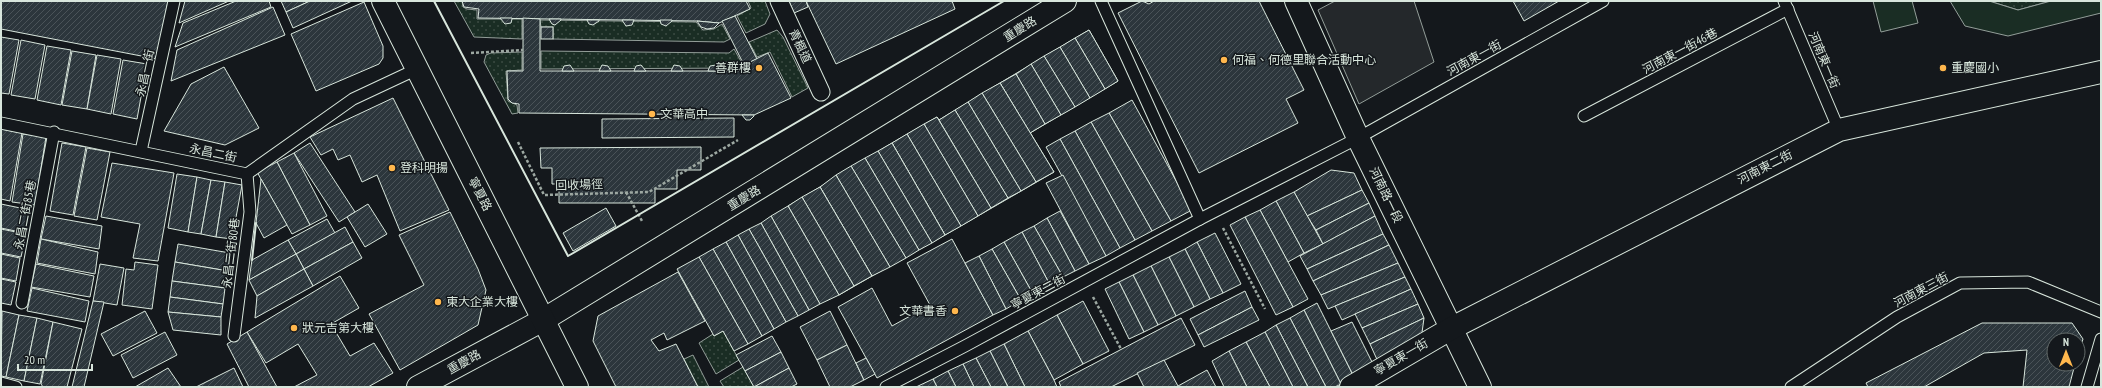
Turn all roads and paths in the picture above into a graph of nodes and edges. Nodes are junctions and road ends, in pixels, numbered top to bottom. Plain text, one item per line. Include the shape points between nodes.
1 (174, 1) edge
2 (383, 1) edge
3 (779, 1) edge
4 (1065, 1) edge
5 (1102, 1) edge
6 (1296, 1) edge
7 (1602, 1) edge
8 (1786, 5) edge
9 (523, 50) dead end
10 (471, 53) dead end
11 (417, 69) junction
12 (2101, 72) edge
13 (822, 92) dead end
14 (1584, 116) dead end
15 (1, 123) edge
16 (1839, 130) junction
17 (54, 132) junction
18 (1358, 138) junction
19 (738, 140) dead end
20 (518, 142) dead end
21 (141, 151) junction
22 (247, 174) junction
23 (626, 192) junction
24 (1213, 212) junction
25 (1200, 218) junction
26 (642, 221) dead end
27 (22, 303) dead end
28 (1097, 305) dead end
29 (1265, 308) dead end
30 (2101, 312) edge
31 (543, 320) junction
32 (1452, 328) junction
33 (234, 336) dead end
34 (2101, 339) edge
35 (1122, 349) dead end
36 (1, 383) edge
37 (16, 387) edge
38 (418, 387) edge
39 (577, 387) edge
40 (886, 387) edge
41 (1351, 387) edge
42 (1480, 387) edge
43 (1791, 387) edge
44 (2087, 387) edge

1 - 21 lane, 永昌一街
2 - 11 street, 寧夏路
3 - 13 street, 青楓道
4 - 31 street, 重慶路
5 - 25 lane
6 - 18 street, 河南路一段
7 - 18 lane, 河南東一街
8 - 14 lane, 河南東一街46巷
8 - 16 lane, 河南東一街
9 - 10 path
11 - 22 lane, 永昌二街 via 353,99
11 - 31 street, 寧夏路
12 - 16 street, 河南東二街
15 - 17 lane, 永昌二街
16 - 32 street, 河南東二街
17 - 21 lane, 永昌二街
17 - 27 lane, 永昌二街85巷
18 - 24 lane, 寧夏東二街
18 - 32 street, 河南路一段
19 - 23 path, 回收場徑 via 649,192
20 - 23 path, 回收場徑 via 544,195
21 - 22 lane, 永昌二街
22 - 33 lane, 永昌二街80巷 via 250,212
23 - 26 path
24 - 25 lane, 寧夏東二街
24 - 29 path
25 - 40 lane, 寧夏東二街
28 - 35 path
30 - 43 lane, 河南東三街 via 2028,282 1960,284 1897,317
31 - 38 street, 重慶路
31 - 39 street, 寧夏路
32 - 41 street, 寧夏東一街
32 - 42 street, 河南路一段
34 - 44 lane
36 - 37 lane

